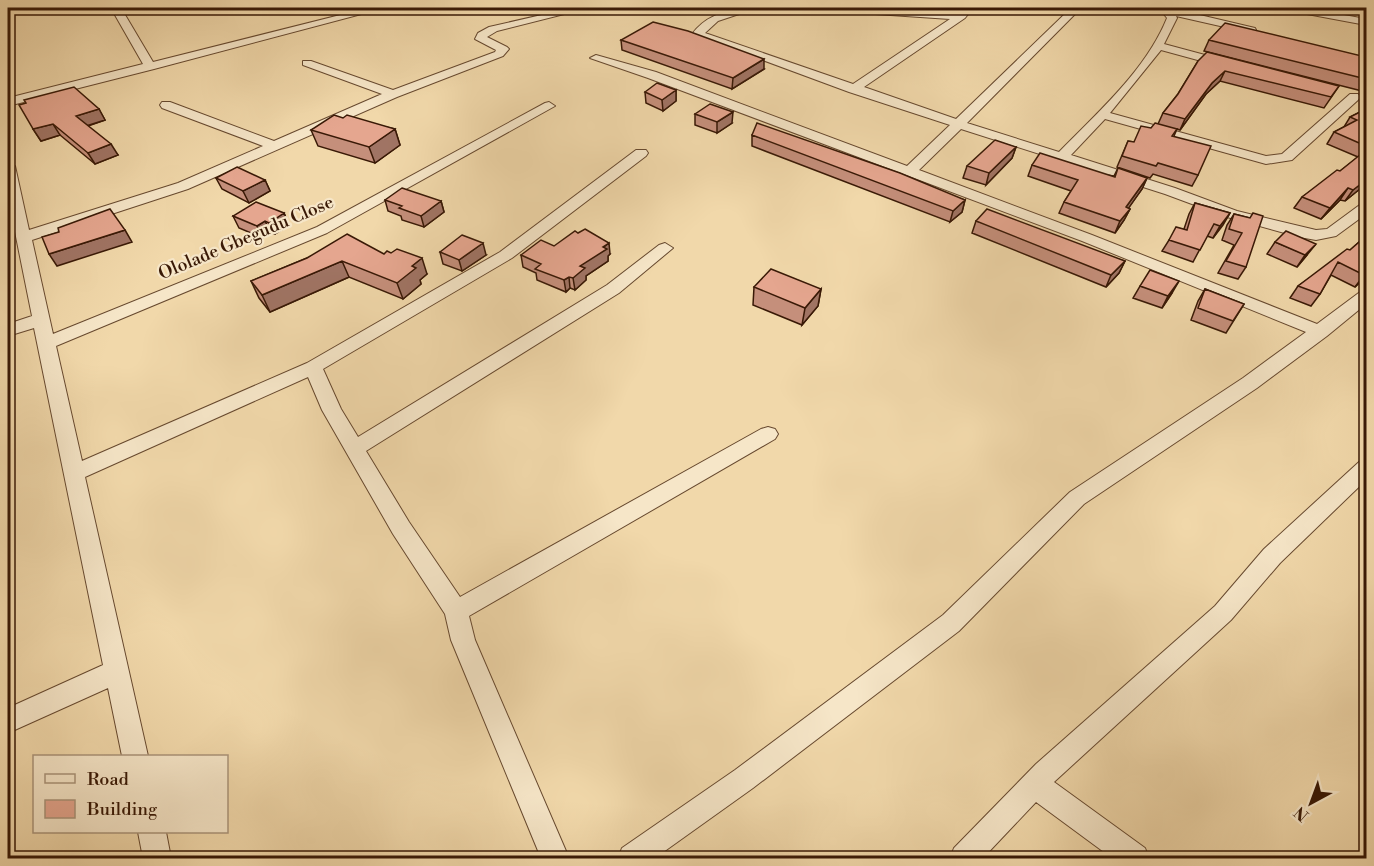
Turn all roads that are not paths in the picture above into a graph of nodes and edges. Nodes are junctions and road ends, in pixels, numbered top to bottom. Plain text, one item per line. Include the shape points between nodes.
1 (116, 8) edge
2 (379, 8) edge
3 (583, 8) edge
4 (752, 8) edge
5 (831, 8) edge
6 (1076, 8) edge
7 (1291, 8) edge
8 (1162, 9) edge
9 (965, 12) edge
10 (1366, 22) edge
11 (1267, 34) edge
12 (1157, 46) junction
13 (596, 58) dead end
14 (307, 63) dead end
15 (150, 67) junction
16 (1237, 67) edge
17 (853, 89) junction
18 (393, 94) junction
19 (1355, 97) edge
20 (8, 102) edge
21 (166, 105) dead end
22 (549, 106) dead end
23 (1101, 114) junction
24 (958, 124) junction
25 (275, 146) junction
26 (641, 153) dead end
27 (1062, 158) junction
28 (8, 166) edge
29 (909, 172) junction
30 (1366, 207) edge
31 (17, 228) edge
32 (665, 248) dead end
33 (1366, 296) edge
34 (42, 320) junction
35 (8, 330) edge
36 (1321, 332) junction
37 (47, 342) junction
38 (313, 367) junction
39 (768, 434) dead end
40 (355, 448) junction
41 (1366, 468) edge
42 (75, 473) junction
43 (456, 610) junction
44 (117, 671) junction
45 (8, 721) edge
46 (135, 755) edge
47 (1034, 784) junction
48 (152, 833) edge
49 (158, 858) edge
50 (555, 858) edge
51 (632, 858) edge
52 (964, 858) edge
53 (1134, 858) edge

1 - 15 street
2 - 15 street
3 - 18 street via 493,29 482,39 502,49 499,54
4 - 17 street via 711,21 698,34
5 - 9 street
6 - 24 street
7 - 10 street
8 - 11 street
8 - 12 street via 1172,18
9 - 17 street
12 - 16 street
12 - 23 street
13 - 29 street via 652,75
14 - 18 street
15 - 20 street
17 - 24 street
18 - 25 street
19 - 23 street via 1287,157 1277,160
21 - 25 street
22 - 37 street, Ololade Gbegudu Close via 322,230
23 - 27 street
24 - 27 street
24 - 29 street
25 - 31 street via 183,186
26 - 38 street via 506,255
27 - 30 street via 1232,214 1316,235 1331,233
28 - 31 street
29 - 36 street via 1088,237
31 - 34 street
32 - 40 street via 603,295
33 - 36 street
34 - 35 street
34 - 37 street
36 - 51 street via 1077,498 951,623
37 - 42 street
38 - 40 street
38 - 42 street
39 - 43 street
40 - 43 street via 401,528
41 - 47 street via 1272,556 1223,613
42 - 44 street
43 - 50 street via 464,640
44 - 45 street
44 - 46 street
47 - 52 street
47 - 53 street
48 - 49 street

